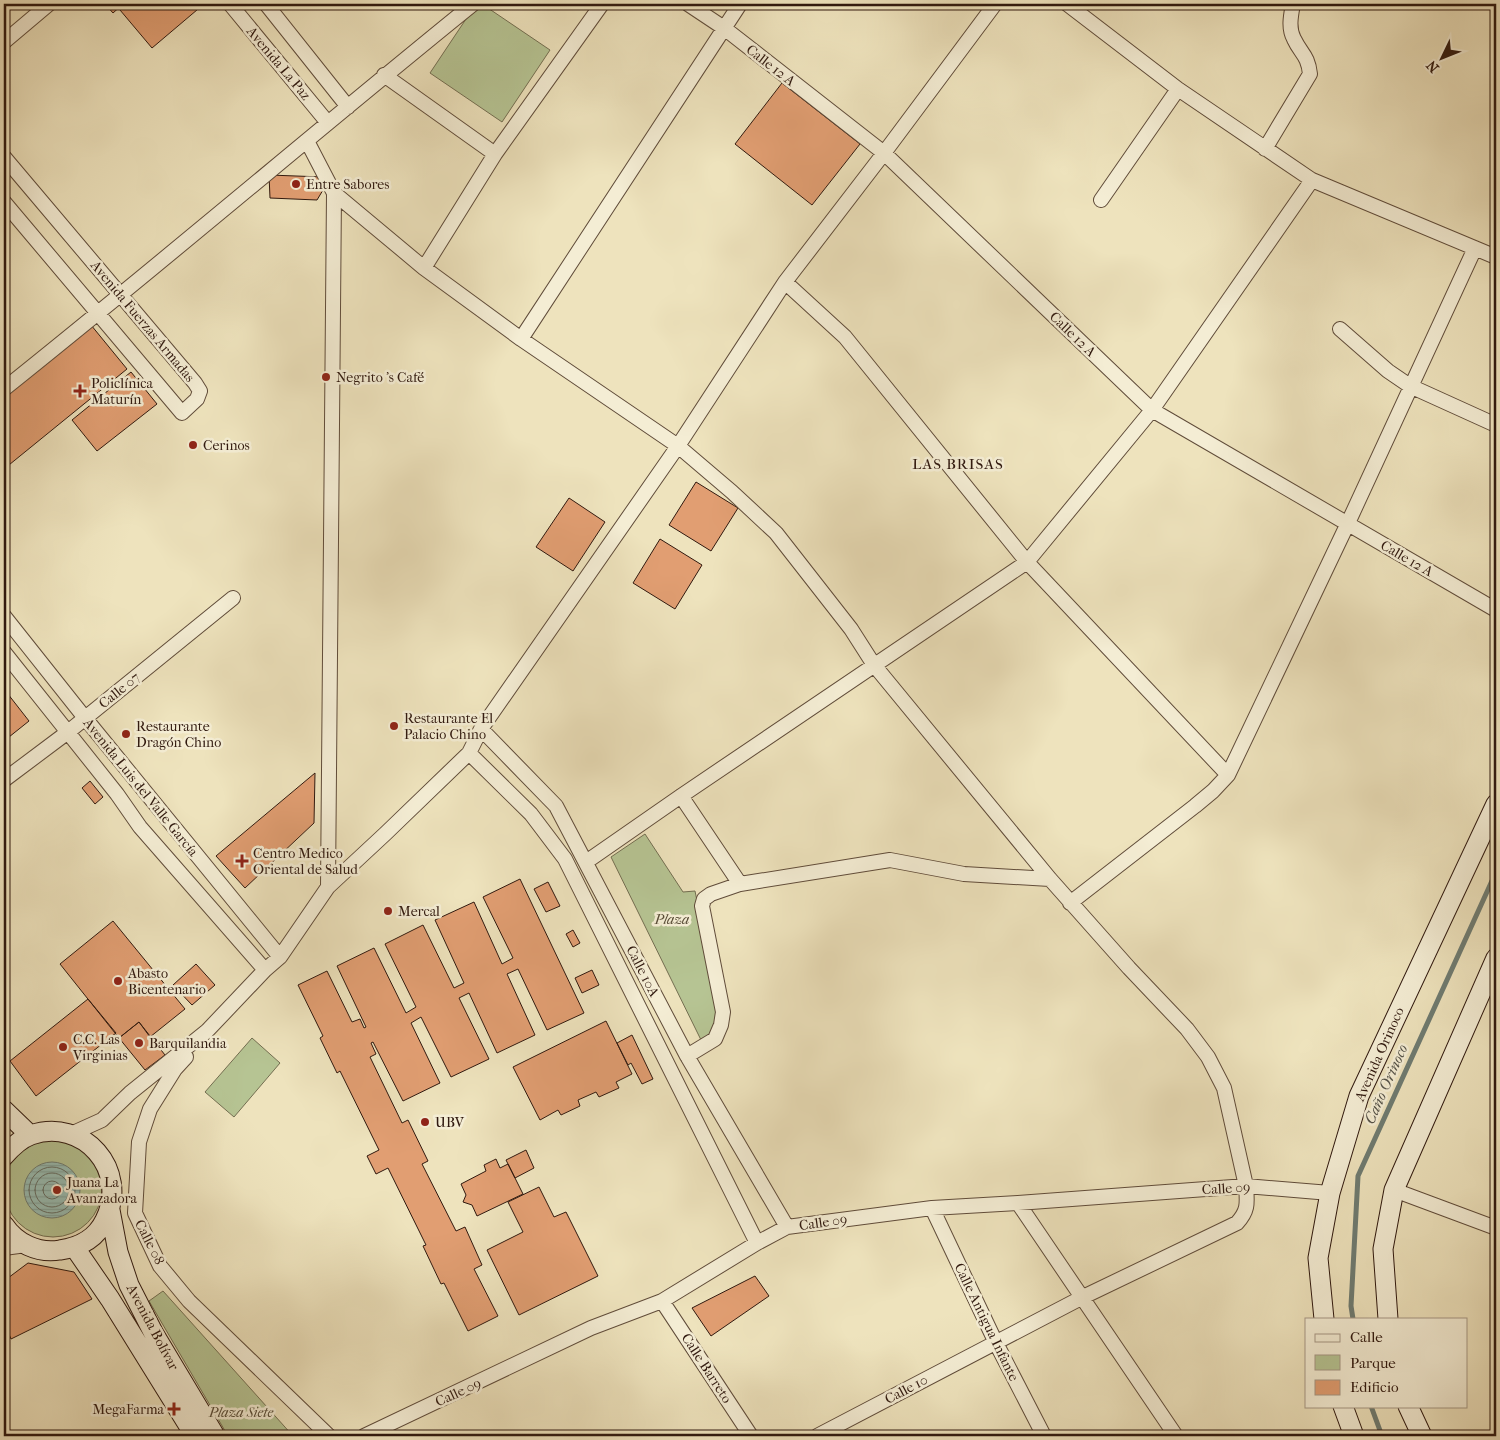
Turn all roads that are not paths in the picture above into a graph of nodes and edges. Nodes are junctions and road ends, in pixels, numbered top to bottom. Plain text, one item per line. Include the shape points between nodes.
1 (49, 4) edge
2 (230, 4) edge
3 (266, 4) edge
4 (473, 4) edge
5 (602, 4) edge
6 (688, 4) edge
7 (740, 4) edge
8 (995, 4) edge
9 (1066, 4) edge
10 (1293, 4) edge
11 (724, 28) junction
12 (4, 42) edge
13 (384, 75) junction
14 (1178, 89) junction
15 (348, 107) junction
16 (328, 123) junction
17 (307, 142) junction
18 (1265, 149) junction
19 (884, 153) junction
20 (495, 154) junction
21 (4, 157) edge
22 (1312, 180) junction
23 (334, 193) junction
24 (1101, 200) dead end
25 (4, 202) edge
26 (1475, 248) junction
27 (1496, 257) edge
28 (424, 268) junction
29 (785, 282) junction
30 (121, 295) junction
31 (98, 314) junction
32 (1340, 329) dead end
33 (521, 339) junction
34 (1410, 386) junction
35 (4, 389) edge
36 (1152, 410) junction
37 (1496, 425) edge
38 (678, 446) junction
39 (1348, 523) junction
40 (1027, 562) junction
41 (233, 598) dead end
42 (1496, 610) edge
43 (4, 616) edge
44 (4, 652) edge
45 (874, 665) junction
46 (84, 718) junction
47 (481, 729) junction
48 (68, 732) junction
49 (469, 754) junction
50 (1228, 775) junction
51 (4, 780) edge
52 (681, 796) junction
53 (1496, 804) edge
54 (586, 862) junction
55 (1050, 879) junction
56 (740, 884) junction
57 (328, 887) junction
58 (1070, 903) junction
59 (280, 957) junction
60 (1496, 958) edge
61 (265, 970) junction
62 (207, 1032) junction
63 (687, 1056) junction
64 (4, 1110) edge
65 (70, 1134) junction
66 (30, 1135) junction
67 (4, 1156) edge
68 (1246, 1186) junction
69 (1394, 1190) junction
70 (1330, 1193) junction
71 (1018, 1203) junction
72 (932, 1208) junction
73 (110, 1210) junction
74 (4, 1225) edge
75 (787, 1227) junction
76 (1496, 1228) edge
77 (757, 1243) junction
78 (26, 1246) junction
79 (4, 1248) edge
80 (75, 1248) junction
81 (1083, 1297) junction
82 (662, 1301) junction
83 (1324, 1318) edge
84 (1388, 1318) edge
85 (996, 1343) junction
86 (1344, 1408) edge
87 (1409, 1408) edge
88 (196, 1436) edge
89 (215, 1436) edge
90 (328, 1436) edge
91 (364, 1436) edge
92 (751, 1436) edge
93 (817, 1436) edge
94 (1044, 1436) edge
95 (1176, 1436) edge
96 (1354, 1436) edge
97 (1422, 1436) edge

1 - 12 street
2 - 16 street, Avenida La Paz
3 - 15 street, Avenida La Paz
4 - 13 street
5 - 20 street
6 - 11 street, Calle 12 A
7 - 11 street
8 - 19 street
9 - 14 street
10 - 18 street via 1290,24 1293,38 1307,58 1310,74
11 - 19 street, Calle 12 A
11 - 33 street
13 - 15 street
13 - 20 street
14 - 18 street
14 - 24 street
15 - 16 street
16 - 17 street
17 - 23 street
17 - 30 street
18 - 22 street
19 - 29 street
19 - 36 street, Calle 12 A
20 - 28 street
21 - 30 street, Avenida Fuerzas Armadas
22 - 26 street
22 - 36 street
23 - 28 street, Calle 10
23 - 57 street
25 - 31 street, Avenida Fuerzas Armadas
26 - 27 street
26 - 34 street
28 - 33 street, Calle 10
29 - 38 street
29 - 40 street via 845,337
30 - 31 street
30 - 31 street, Avenida Fuerzas Armadas via 200,390 197,399 182,413
31 - 35 street
32 - 34 street
33 - 38 street, Calle 10
34 - 37 street
34 - 39 street
36 - 39 street, Calle 12 A
36 - 40 street
38 - 45 street, Calle 10 via 776,533 851,629
38 - 47 street
39 - 42 street, Calle 12 A
39 - 50 street
40 - 45 street
40 - 50 street
41 - 46 street, Calle 07
43 - 46 street, Avenida Luis del Valle García
44 - 48 street, Avenida Luis del Valle García
45 - 52 street
45 - 55 street, Calle 10
46 - 48 street, Calle 07
46 - 59 street, Avenida Luis del Valle García
47 - 49 street
47 - 54 street, Calle 10A via 556,806
48 - 51 street, Calle 07
48 - 61 street, Avenida Luis del Valle García via 140,827
49 - 57 street
49 - 77 street, Calle 10A via 531,814 565,859
50 - 58 street via 1195,806
52 - 54 street
52 - 56 street
53 - 70 street, Avenida Orinoco via 1359,1096
54 - 63 street, Calle 10A
55 - 56 street via 964,874 890,860
55 - 58 street, Calle 10
56 - 63 street via 704,899 702,906 723,1012 715,1039
57 - 59 street
58 - 68 street, Calle 10 via 1187,1029 1208,1057 1224,1088
59 - 61 street
60 - 69 street
61 - 62 street
62 - 65 street via 130,1093 102,1120
62 - 90 street, Calle 08 via 175,1069 150,1108 139,1142 135,1213 160,1266 188,1301
63 - 75 street, Calle 10A
64 - 66 street
65 - 66 street via 50,1131
65 - 73 street via 88,1142 110,1173 113,1192
66 - 67 street
68 - 70 street, Calle 09
68 - 71 street, Calle 09
68 - 81 street, Calle 10 via 1245,1214 1237,1222
69 - 76 street
69 - 84 street via 1383,1249
70 - 83 street, Avenida Orinoco via 1318,1258
71 - 72 street, Calle 09
71 - 81 street
72 - 75 street, Calle 09
72 - 85 street, Calle Antigua Infante
73 - 80 street via 102,1226
73 - 89 street, Avenida Bolívar via 118,1252 129,1285 154,1334
74 - 78 street
75 - 77 street, Calle 09
77 - 82 street, Calle 09
78 - 79 street
78 - 80 street via 51,1252
80 - 88 street, Avenida Bolívar
81 - 85 street, Calle 10
81 - 95 street
82 - 91 street, Calle 09 via 592,1328
82 - 92 street, Calle Barreto
85 - 93 street, Calle 10
85 - 94 street, Calle Antigua Infante
86 - 96 street
87 - 97 street

